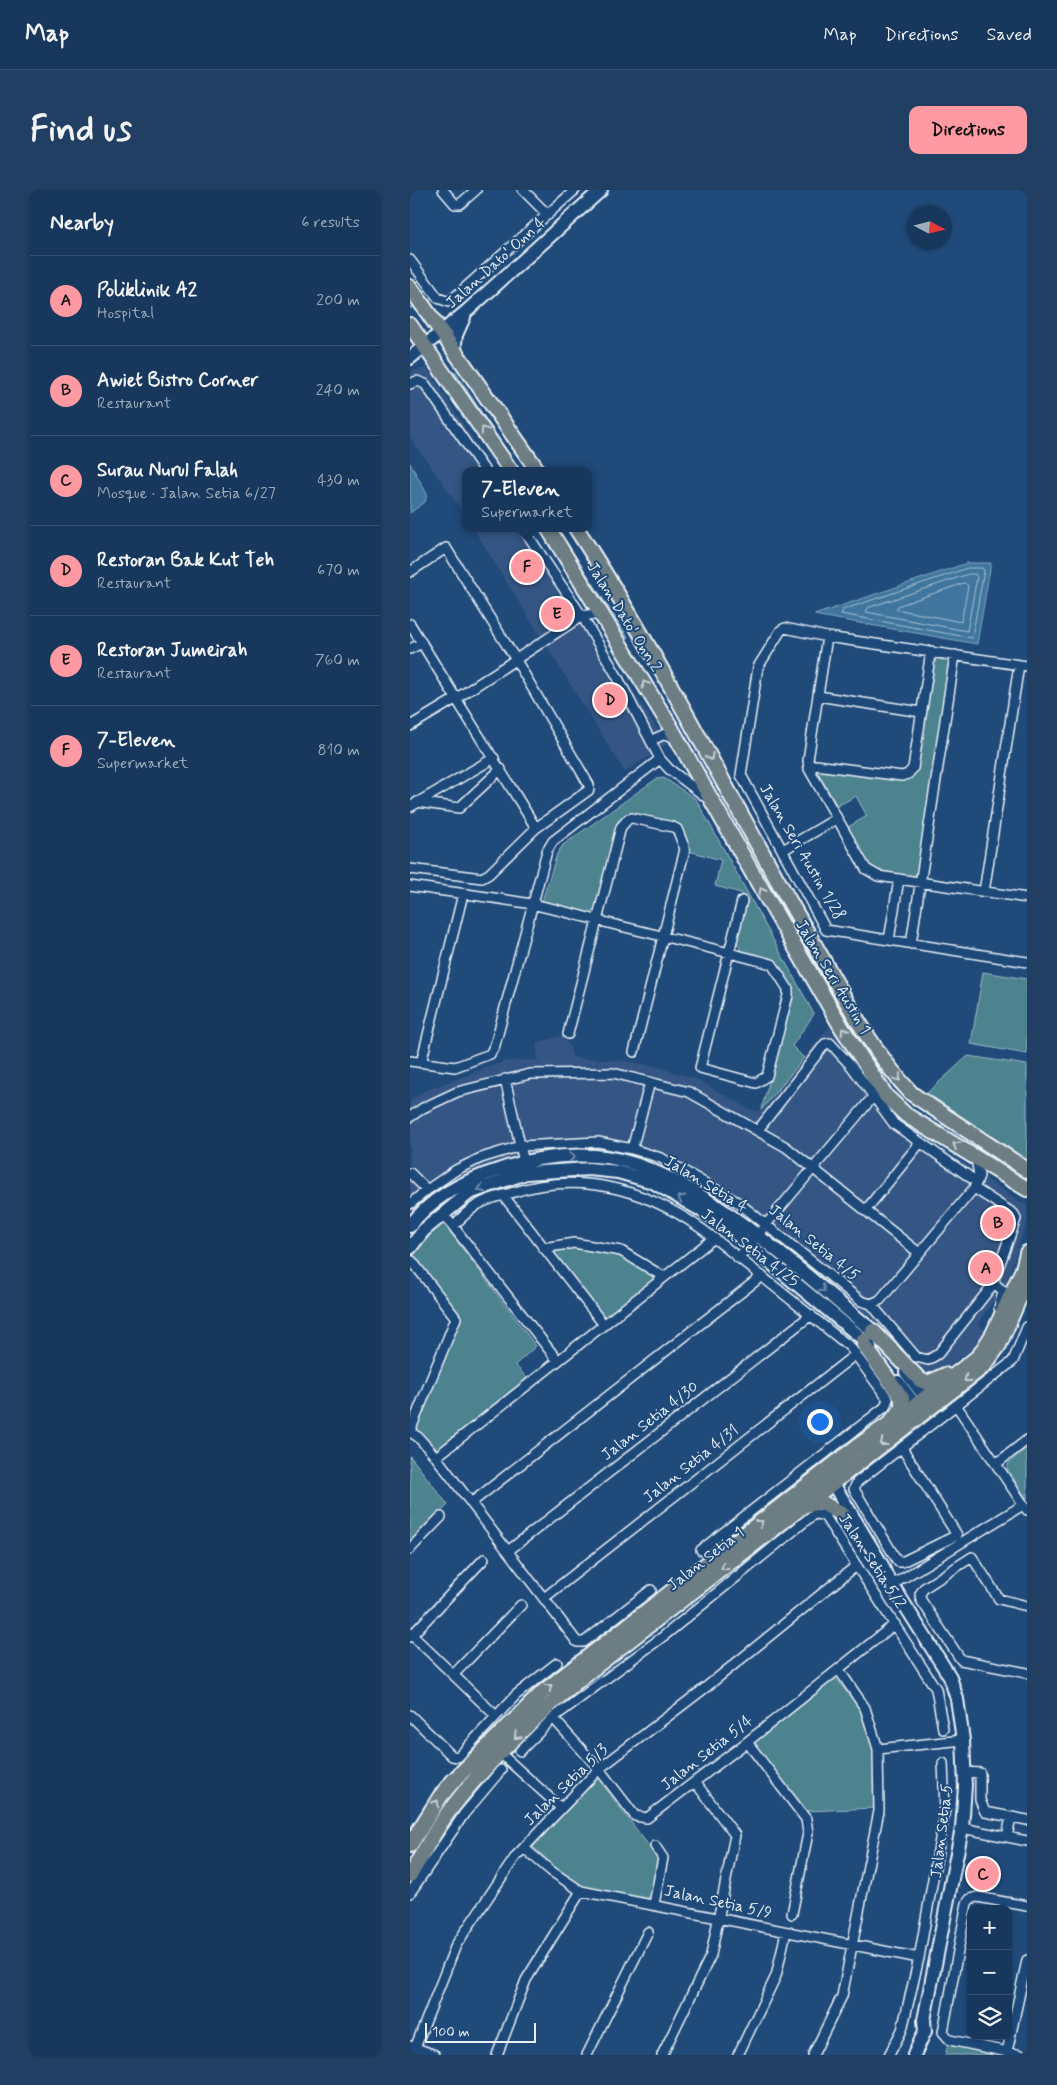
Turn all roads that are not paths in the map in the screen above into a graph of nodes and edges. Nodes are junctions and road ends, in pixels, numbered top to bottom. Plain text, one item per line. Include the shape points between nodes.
1 (443, 190) edge
2 (476, 190) edge
3 (523, 190) edge
4 (574, 190) edge
5 (601, 190) edge
6 (548, 215) junction
7 (410, 260) edge
8 (410, 287) edge
9 (468, 310) junction
10 (430, 315) junction
11 (410, 325) edge
12 (442, 333) junction
13 (426, 346) junction
14 (454, 350) junction
15 (410, 358) edge
16 (410, 384) edge
17 (482, 467) edge
18 (508, 467) edge
19 (535, 467) edge
20 (527, 532) edge
21 (551, 532) edge
22 (579, 532) edge
23 (410, 572) edge
24 (587, 590) junction
25 (582, 616) junction
26 (410, 624) edge
27 (610, 625) junction
28 (827, 637) junction
29 (422, 642) junction
30 (410, 650) edge
31 (930, 651) junction
32 (955, 655) junction
33 (516, 660) junction
34 (1023, 666) edge
35 (818, 696) junction
36 (457, 698) junction
37 (921, 712) junction
38 (687, 714) junction
39 (410, 726) edge
40 (670, 726) junction
41 (678, 739) junction
42 (652, 740) junction
43 (494, 758) junction
44 (660, 759) junction
45 (500, 769) junction
46 (809, 769) junction
47 (713, 802) junction
48 (414, 804) edge
49 (836, 819) junction
50 (536, 828) junction
51 (783, 850) junction
52 (410, 869) edge
53 (899, 879) junction
54 (921, 882) junction
55 (410, 886) edge
56 (984, 892) junction
57 (463, 894) junction
58 (1027, 898) edge
59 (742, 901) dead end
60 (532, 904) junction
61 (596, 920) junction
62 (663, 936) junction
63 (889, 940) junction
64 (912, 944) junction
65 (729, 953) junction
66 (1027, 962) edge
67 (568, 1034) dead end
68 (634, 1052) dead end
69 (410, 1061) edge
70 (421, 1063) junction
71 (505, 1079) junction
72 (650, 1082) junction
73 (872, 1098) junction
74 (410, 1117) edge
75 (758, 1130) junction
76 (920, 1143) junction
77 (520, 1146) junction
78 (632, 1149) junction
79 (976, 1158) junction
80 (525, 1167) junction
81 (813, 1170) junction
82 (1027, 1170) edge
83 (410, 1173) edge
84 (977, 1182) junction
85 (1027, 1189) edge
86 (427, 1190) junction
87 (503, 1195) junction
88 (410, 1204) edge
89 (865, 1211) junction
90 (443, 1213) junction
91 (767, 1224) junction
92 (410, 1226) edge
93 (453, 1226) junction
94 (714, 1238) junction
95 (754, 1241) junction
96 (543, 1248) junction
97 (920, 1253) junction
98 (1027, 1253) edge
99 (411, 1254) edge
100 (738, 1258) junction
101 (762, 1276) junction
102 (664, 1277) junction
103 (1027, 1280) edge
104 (993, 1282) junction
105 (871, 1304) junction
106 (811, 1315) junction
107 (604, 1325) junction
108 (1027, 1327) edge
109 (993, 1334) junction
110 (869, 1335) junction
111 (856, 1354) junction
112 (979, 1356) junction
113 (558, 1360) junction
114 (956, 1405) junction
115 (924, 1406) junction
116 (410, 1432) edge
117 (1027, 1440) edge
118 (855, 1448) junction
119 (902, 1448) junction
120 (436, 1456) junction
121 (996, 1464) junction
122 (827, 1480) junction
123 (471, 1503) junction
124 (804, 1506) junction
125 (1025, 1507) edge
126 (843, 1515) junction
127 (441, 1516) dead end
128 (410, 1549) edge
129 (701, 1550) dead end
130 (508, 1551) junction
131 (484, 1559) dead end
132 (856, 1566) junction
133 (889, 1580) junction
134 (651, 1590) dead end
135 (544, 1598) junction
136 (521, 1606) dead end
137 (1027, 1606) edge
138 (895, 1624) junction
139 (411, 1635) edge
140 (557, 1663) dead end
141 (838, 1670) junction
142 (1027, 1673) edge
143 (454, 1674) junction
144 (410, 1715) edge
145 (496, 1716) junction
146 (553, 1718) junction
147 (508, 1725) junction
148 (943, 1729) dead end
149 (962, 1740) junction
150 (747, 1742) junction
151 (878, 1749) junction
152 (520, 1751) dead end
153 (500, 1753) junction
154 (943, 1763) dead end
155 (470, 1764) junction
156 (599, 1769) junction
157 (501, 1770) dead end
158 (964, 1772) junction
159 (695, 1782) junction
160 (561, 1808) junction
161 (1011, 1817) junction
162 (1027, 1820) edge
163 (962, 1828) junction
164 (1007, 1837) junction
165 (1027, 1841) edge
166 (410, 1844) edge
167 (655, 1846) dead end
168 (427, 1847) junction
169 (524, 1848) junction
170 (410, 1866) edge
171 (410, 1875) edge
172 (582, 1891) junction
173 (410, 1893) edge
174 (654, 1904) junction
175 (1027, 1906) edge
176 (792, 1914) dead end
177 (719, 1918) junction
178 (648, 1932) dead end
179 (786, 1932) junction
180 (853, 1944) junction
181 (919, 1958) junction
182 (1027, 1960) edge
183 (924, 2020) junction
184 (413, 2047) edge
185 (1007, 2052) junction
186 (435, 2055) edge
187 (497, 2055) edge
188 (587, 2055) edge
189 (662, 2055) edge
190 (738, 2055) edge
191 (813, 2055) edge
192 (889, 2055) edge
193 (906, 2055) edge
194 (914, 2055) edge
195 (1022, 2055) edge

1 - 2 street via 452,202 460,204
3 - 6 street
4 - 6 street
5 - 9 street, Jalan Dato' Onn 4
6 - 7 street via 449,302 438,298
8 - 10 main road
9 - 10 street via 446,320
9 - 12 street, Jalan Dato' Onn 4
9 - 14 street via 457,331
10 - 12 main road
11 - 13 main road
12 - 13 street, Jalan Dato' Onn 4
12 - 14 main road
13 - 15 street, Jalan Dato' Onn 4
18 -> 13 main road
14 - 19 main road
16 - 17 street via 421,381
20 - 25 street
21 - 24 main road, Jalan Dato' Onn 2
22 - 38 main road, Jalan Dato' Onn 2 via 619,593
23 - 33 street via 446,548
24 - 25 street via 588,608
24 - 27 main road, Jalan Dato' Onn 2
25 - 27 street via 595,614
25 - 33 street
25 - 42 street
26 - 29 street
40 -> 27 main road, Jalan Dato' Onn 2
28 - 31 street
28 - 35 street
28 - 51 street, Jalan Seri Austin 1/28 via 781,630 758,667 741,776
29 - 30 street
29 - 36 street
31 - 32 street
31 - 37 street
32 - 34 street
32 - 54 street
33 - 36 street
33 - 50 street via 588,790
34 - 56 street
35 - 37 street
35 - 46 street
36 - 39 street
36 - 43 street
37 - 46 street via 912,768 908,774 902,776 816,765
38 - 40 main road
38 -> 82 main road, Jalan Seri Austin 1 via 764,859 854,1013 897,1078 912,1094
40 - 41 main road, Jalan Seri Austin 1
41 - 42 street via 665,734
41 - 47 main road, Jalan Seri Austin 1
42 - 44 street
43 - 45 street
43 - 48 street
44 - 47 street
44 - 60 street via 553,840 546,851
45 - 48 street via 459,808
45 - 50 street
46 - 49 street
79 -> 47 main road, Jalan Seri Austin 1 via 906,1115 886,1096 842,1028
49 - 51 street
49 - 53 street via 866,870 878,876
50 - 52 street via 482,878
51 - 63 street, Jalan Seri Austin 1/28 via 826,930
53 - 54 street
53 - 63 street
54 - 56 street
54 - 64 street
55 - 57 street
56 - 58 street
57 - 60 street
57 - 70 street
59 - 65 street
60 - 61 street
60 - 70 street via 490,1054 455,1067
61 - 62 street
61 - 62 street via 623,823 632,818 673,827 677,829 685,849
61 - 67 street
62 - 65 street
62 - 68 street
63 - 64 street, Jalan Seri Austin 1/28
64 - 66 street, Jalan Seri Austin 1/28
65 - 65 street via 700,1068 756,1083 767,1076 788,989 772,964
69 - 70 street
71 - 72 street via 530,1074 613,1073
71 - 74 street via 457,1092
71 - 77 street
72 - 75 street via 689,1092
72 - 78 street
73 - 75 street via 830,1042 825,1044
73 - 76 street via 894,1124
73 - 81 street
75 - 81 street via 786,1147
76 - 84 street
76 - 89 street
77 - 78 street, Jalan Setia 4/5 via 598,1142
77 - 80 street
77 - 86 street, Jalan Setia 4/5 via 481,1158
78 - 91 street, Jalan Setia 4/5 via 661,1158 685,1171
79 - 84 street
79 - 85 main road, Jalan Seri Austin 1
80 -> 90 street, Jalan Setia 4 via 469,1193
80 - 92 street, Jalan Setia 4 via 466,1182 435,1202
80 - 95 street, Jalan Setia 4 via 618,1172 653,1182
81 - 89 street
81 - 91 street
83 - 86 street
84 - 97 street
84 - 104 street, Jalan Setia 4/5 via 1016,1216
86 - 88 street, Jalan Setia 4/5
87 - 93 street, Jalan Setia 4/25 via 474,1207
87 - 94 street, Jalan Setia 4/25 via 533,1186 593,1183 644,1196
87 - 96 street
89 - 97 street
90 - 93 street
90 - 99 street, Jalan Setia 4 via 424,1230
91 - 95 street
91 - 105 street, Jalan Setia 4/5 via 861,1301
93 - 113 street
94 - 100 street, Jalan Setia 4/25
94 - 102 street
95 - 100 street
95 - 110 street, Jalan Setia 4
96 - 102 street via 574,1243 622,1251
96 - 107 street
97 - 105 street via 880,1300
98 - 109 main road, Jalan Setia 1 via 1023,1269
99 - 116 street via 456,1320
100 - 101 street, Jalan Setia 4/25
101 - 106 street, Jalan Setia 4/25
101 - 123 street
102 - 107 street
103 -> 115 main road, Jalan Setia 1 via 999,1345 984,1366
104 - 105 street, Jalan Setia 4/5 via 938,1354 928,1360 916,1357
104 - 109 street via 1001,1288 1003,1296
106 - 111 street, Jalan Setia 4/25
106 - 130 street, Jalan Setia 4/30
107 - 113 street
108 - 114 street via 1013,1361
109 - 112 main road, Jalan Setia 1
110 - 112 main road via 920,1380 928,1383
110 - 115 street, Jalan Setia 4
110 - 118 main road via 864,1346 902,1398 902,1408 897,1416
111 - 129 street, Jalan Setia 4/25 via 887,1395 884,1407
111 - 135 street, Jalan Setia 4/31
112 - 115 main road, Jalan Setia 1
113 - 120 street
114 - 119 street
114 - 121 street
115 - 118 main road, Jalan Setia 1
115 -> 122 main road, Jalan Setia 1
116 - 120 street
117 - 121 street
118 - 122 main road, Jalan Setia 1
119 - 119 street via 957,1535 906,1562 898,1562 854,1489 857,1482
120 - 123 street
121 - 125 street
122 - 124 main road, Jalan Setia 1
122 - 126 street, Jalan Setia 5
122 - 133 street, Jalan Setia 5
147 -> 122 main road, Jalan Setia 1 via 543,1692
123 - 130 street
124 - 126 main road via 821,1502
124 -> 153 main road, Jalan Setia 1 via 582,1677
125 - 133 street
126 - 133 street, Jalan Setia 5
127 - 128 street
130 - 135 street
131 - 139 street
132 - 138 street, Jalan Setia 5/2
132 - 146 street, Jalan Setia 5/2 via 824,1515 814,1514 664,1635
132 - 156 street, Jalan Setia 5/3
133 - 149 street, Jalan Setia 5 via 950,1677 957,1699
134 - 135 street via 581,1643
136 - 143 street
137 - 142 street via 999,1599 972,1556 920,1594 960,1660
138 - 141 street, Jalan Setia 5/4
138 - 148 street, Jalan Setia 5/2 via 936,1689
139 - 143 street
140 - 145 street via 516,1695
141 - 150 street, Jalan Setia 5/4
141 - 151 street via 865,1708
143 - 145 street
144 - 145 street via 452,1756 458,1757
146 - 152 street, Jalan Setia 5/2
146 - 156 street, Jalan Setia 5/4
147 - 153 main road via 500,1737
147 - 155 main road, Jalan Setia 1
149 - 151 street
149 - 158 street, Jalan Setia 5
150 - 159 street, Jalan Setia 5/4
150 - 176 street via 806,1818 808,1833
151 - 180 street via 879,1811
153 - 155 main road via 486,1751
153 - 160 street
153 - 168 main road, Jalan Setia 1 via 449,1810
154 - 181 street via 945,1811
166 -> 155 main road, Jalan Setia 1 via 440,1796
156 - 159 street, Jalan Setia 5/4 via 639,1818 647,1818
156 - 160 street, Jalan Setia 5/3
157 - 173 street via 464,1814
158 - 161 street via 980,1773 980,1800 985,1812
158 - 163 street, Jalan Setia 5
159 - 177 street via 735,1835
160 - 169 street, Jalan Setia 5/3
161 - 162 street
161 - 164 street
163 - 164 street
163 - 183 street, Jalan Setia 5
164 - 165 street
167 - 174 street via 663,1858
168 - 170 main road
168 - 171 main road, Jalan Setia 1
169 - 172 street, Jalan Setia 5/9
169 - 184 street, Jalan Setia 5/3 via 456,1945
172 - 174 street, Jalan Setia 5/9
172 - 187 street via 526,1980
174 - 177 street, Jalan Setia 5/9
175 - 185 street via 978,1897 967,1902 944,2032 950,2040
177 - 179 street, Jalan Setia 5/9
177 - 189 street via 711,1955
178 - 188 street
179 - 180 street, Jalan Setia 5/9
179 - 190 street via 776,1976
180 - 181 street, Jalan Setia 5/9
180 - 191 street via 842,1996
181 - 192 street via 902,2030
182 - 185 street
183 - 193 street, Jalan Setia 5 via 918,2026
183 - 194 street, Jalan Setia 5 via 925,2031
184 - 186 street
185 - 195 street

